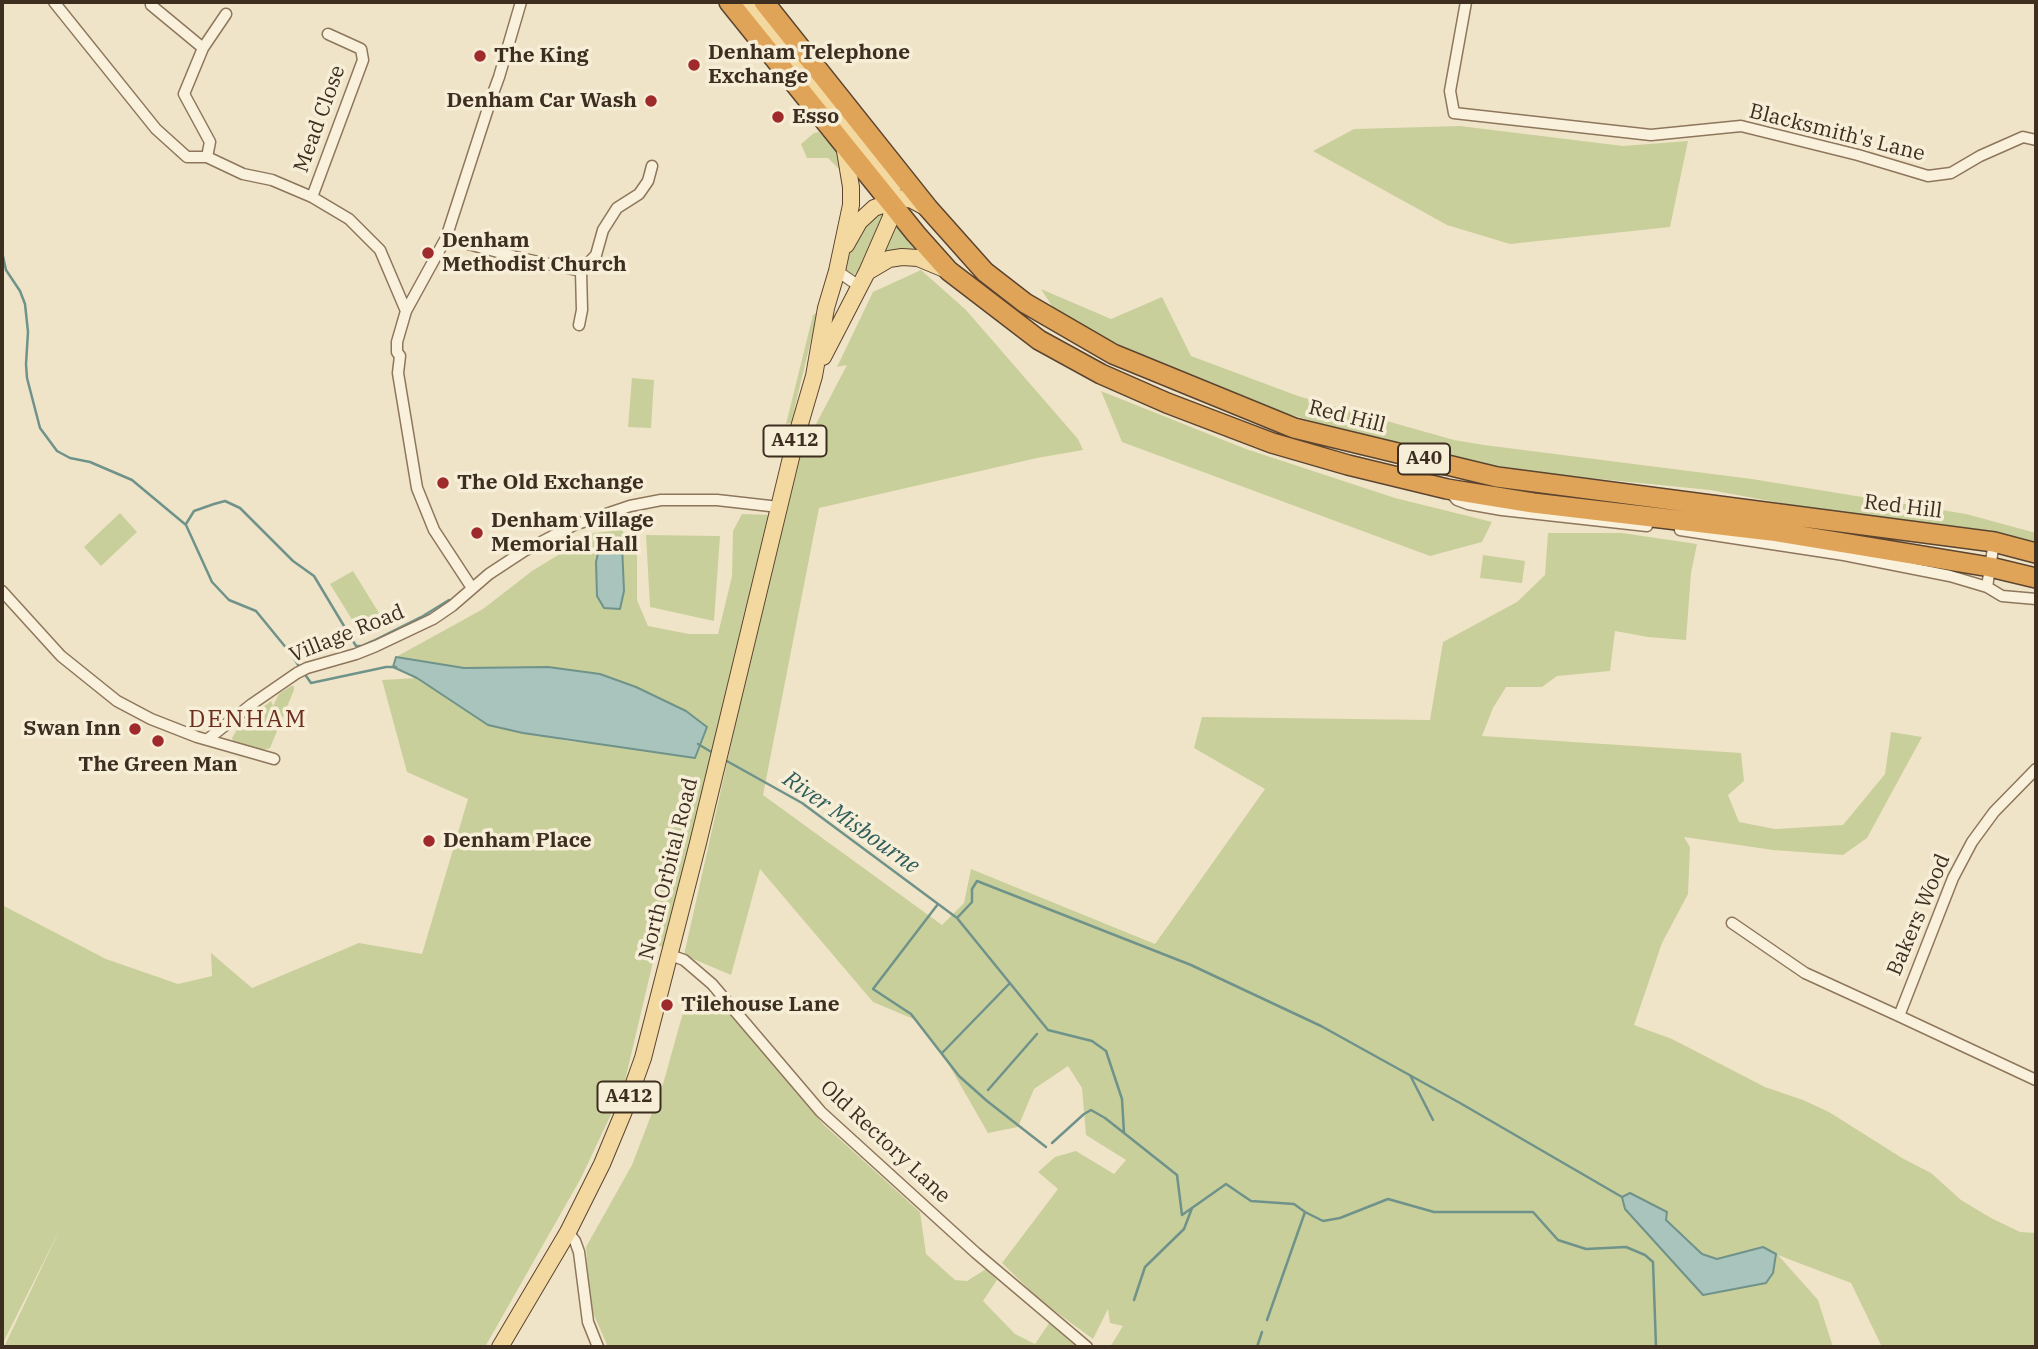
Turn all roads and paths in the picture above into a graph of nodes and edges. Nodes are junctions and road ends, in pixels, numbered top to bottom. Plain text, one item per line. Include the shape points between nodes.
1 (54, 2) edge
2 (522, 2) edge
3 (729, 2) edge
4 (750, 2) edge
5 (764, 2) edge
6 (1466, 2) edge
7 (151, 5) dead end
8 (226, 14) dead end
9 (327, 34) dead end
10 (203, 48) junction
11 (2036, 140) edge
12 (844, 145) junction
13 (207, 157) junction
14 (652, 166) dead end
15 (312, 197) junction
16 (891, 202) junction
17 (928, 208) junction
18 (446, 238) junction
19 (838, 265) junction
20 (581, 271) junction
21 (949, 271) junction
22 (863, 279) junction
23 (826, 308) junction
24 (847, 308) junction
25 (406, 311) junction
26 (579, 325) dead end
27 (814, 376) junction
28 (779, 507) junction
29 (1994, 542) junction
30 (2036, 553) edge
31 (1988, 577) junction
32 (2036, 578) edge
33 (472, 588) junction
34 (2, 592) edge
35 (2036, 599) edge
36 (208, 739) junction
37 (274, 759) dead end
38 (2036, 769) edge
39 (1732, 923) dead end
40 (670, 955) junction
41 (1899, 1016) junction
42 (2036, 1080) edge
43 (568, 1232) junction
44 (500, 1347) edge
45 (598, 1347) edge
46 (1087, 1347) edge

1 - 13 street via 156,129 187,157
2 - 18 street
3 - 12 highway, A40
4 - 16 main road via 893,183
5 - 17 highway, Red Hill / A40
6 - 11 street, Blacksmith's Lane via 1450,91 1454,113 1651,135 1741,126 1927,176 1951,173 2023,137
7 - 10 street
8 - 10 street
9 - 15 street, Mead Close via 361,49 363,60
10 - 13 street via 184,94 210,142
12 - 16 highway, A40
12 - 19 main road, North Orbital Road via 850,205
13 - 15 street
14 - 20 street via 639,194 617,208 603,230 596,255
15 - 25 street via 349,219 380,250
16 - 17 main road via 903,198
16 - 19 main road via 868,212 852,232
16 - 21 highway, Red Hill / A40
16 - 22 main road, North Orbital Road / A412 via 891,217
17 - 29 highway, Red Hill / A40 via 985,272 1025,303 1113,354 1294,428 1497,477
18 - 20 street
18 - 25 street
19 - 22 street
19 - 23 main road, North Orbital Road
20 - 26 street
21 - 22 main road via 925,260 894,257
21 - 31 highway, Red Hill / A40 via 1039,340 1101,374 1272,443 1348,466 1533,503 1771,531
22 - 24 main road, North Orbital Road / A412
23 - 24 street
23 - 27 main road, North Orbital Road
24 - 27 main road, North Orbital Road / A412
25 - 33 street via 397,342 398,373 417,488 434,530
27 - 28 main road, North Orbital Road / A412
28 - 33 street, Village Road via 717,500 662,500 629,506 544,540
28 - 40 main road, North Orbital Road / A412
29 - 30 highway, Red Hill / A40
29 - 31 street
31 - 32 highway, Red Hill / A40
31 - 35 street, Red Hill via 2002,596
33 - 36 street, Village Road via 421,624 356,654 302,671
34 - 36 street via 61,656 117,701 150,719
36 - 37 street
38 - 41 street, Bakers Wood via 1994,812 1952,878
39 - 41 street via 1804,974
40 - 43 main road, North Orbital Road / A412 via 625,1111
40 - 46 street, Old Rectory Lane via 684,960 712,984 821,1112
41 - 42 street
43 - 44 main road, North Orbital Road / A412
43 - 45 street via 579,1252 588,1322

